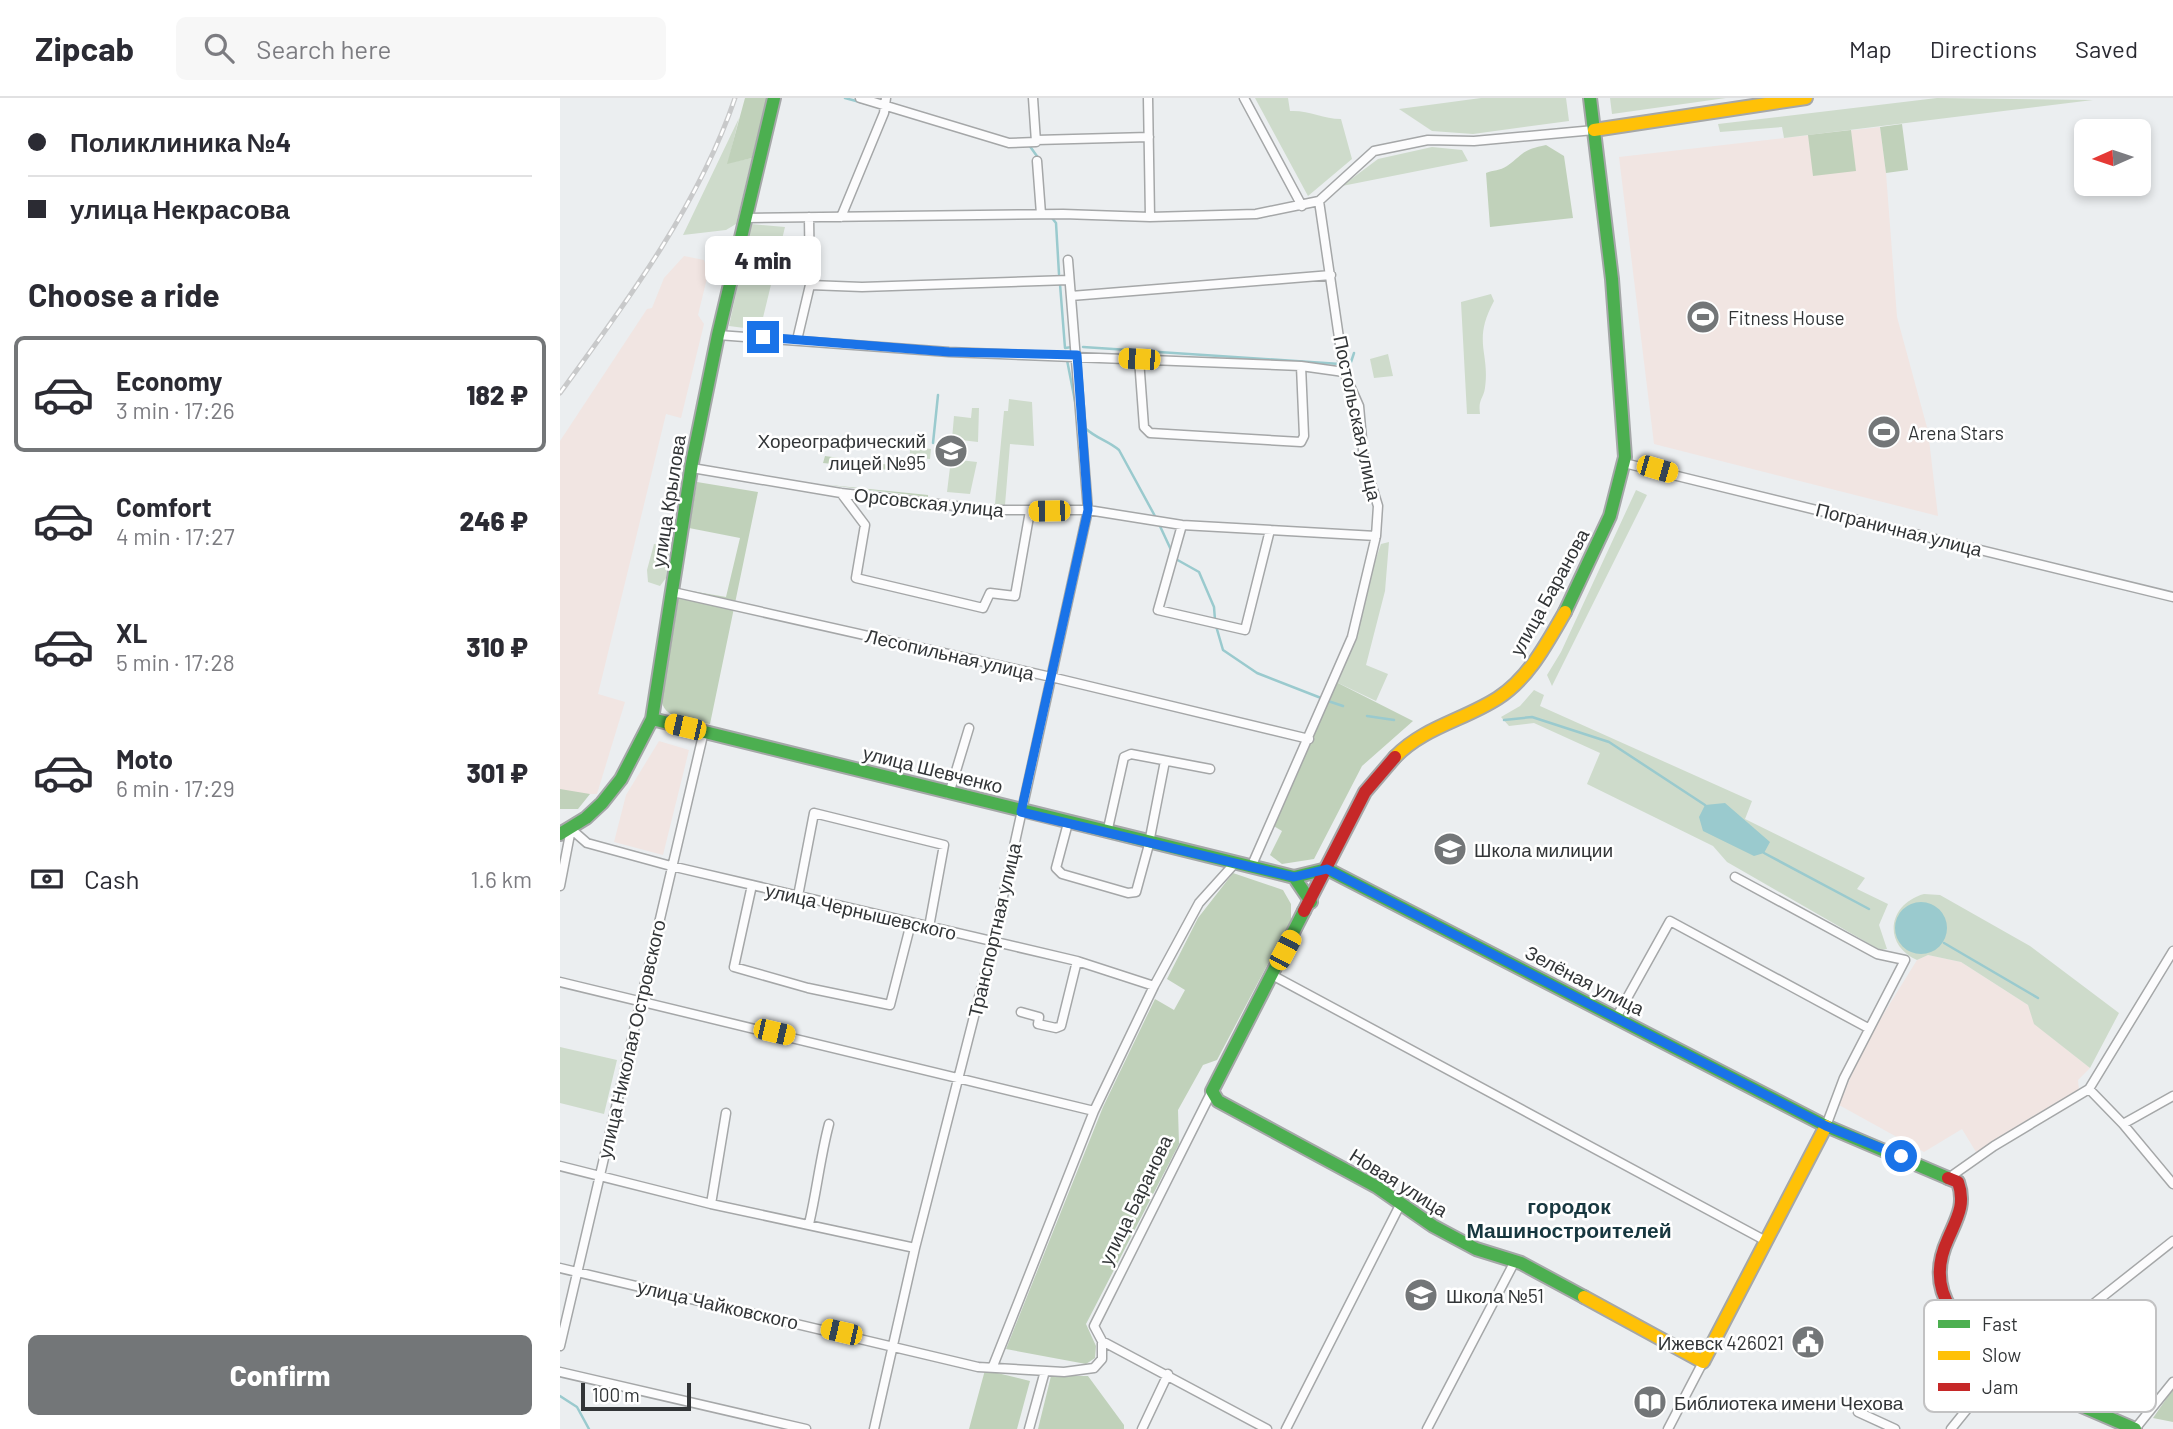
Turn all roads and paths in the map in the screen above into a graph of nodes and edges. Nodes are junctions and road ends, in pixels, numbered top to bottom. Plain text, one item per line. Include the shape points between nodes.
1 (774, 98) edge
2 (860, 98) edge
3 (1032, 98) edge
4 (1148, 98) edge
5 (1244, 98) edge
6 (1590, 98) edge
7 (1806, 98) edge
8 (885, 102) edge
9 (1594, 130) junction
10 (1149, 137) junction
11 (1036, 141) junction
12 (1037, 161) dead end
13 (1319, 201) junction
14 (1302, 206) junction
15 (1041, 215) junction
16 (809, 217) junction
17 (841, 217) junction
18 (1150, 217) junction
19 (745, 218) junction
20 (1068, 260) dead end
21 (1331, 275) junction
22 (1069, 280) junction
23 (810, 285) junction
24 (1071, 296) junction
25 (718, 335) junction
26 (797, 340) junction
27 (1077, 355) junction
28 (1139, 359) junction
29 (1301, 366) junction
30 (1344, 372) junction
31 (1624, 463) junction
32 (692, 468) junction
33 (841, 493) junction
34 (1088, 510) junction
35 (1030, 512) junction
36 (1182, 525) junction
37 (1270, 530) junction
38 (1376, 536) junction
39 (673, 592) junction
40 (2173, 597) edge
41 (1051, 677) junction
42 (652, 719) junction
43 (969, 728) dead end
44 (704, 731) junction
45 (1309, 739) junction
46 (1165, 761) junction
47 (1210, 769) dead end
48 (949, 794) junction
49 (1021, 812) junction
50 (1068, 823) junction
51 (565, 831) edge
52 (1107, 833) junction
53 (1149, 843) junction
54 (1236, 862) junction
55 (1252, 865) junction
56 (671, 866) junction
57 (1327, 869) junction
58 (1294, 877) junction
59 (1735, 877) dead end
60 (752, 885) junction
61 (560, 886) edge
62 (798, 896) junction
63 (1311, 902) junction
64 (911, 923) junction
65 (929, 927) junction
66 (993, 942) junction
67 (2173, 951) edge
68 (1077, 961) junction
69 (1272, 975) junction
70 (560, 982) edge
71 (1154, 986) junction
72 (640, 1000) junction
73 (1021, 1012) dead end
74 (1616, 1018) junction
75 (1868, 1028) junction
76 (960, 1077) junction
77 (2089, 1090) junction
78 (1212, 1091) junction
79 (2173, 1096) edge
80 (1094, 1111) junction
81 (726, 1113) dead end
82 (830, 1124) dead end
83 (2123, 1124) junction
84 (1826, 1126) junction
85 (560, 1166) edge
86 (599, 1175) junction
87 (1950, 1177) junction
88 (2173, 1184) edge
89 (1401, 1203) junction
90 (711, 1204) junction
91 (808, 1224) junction
92 (1766, 1241) junction
93 (2173, 1241) edge
94 (915, 1248) junction
95 (1515, 1261) junction
96 (560, 1268) edge
97 (576, 1272) junction
98 (1943, 1300) edge
99 (2098, 1300) edge
100 (1102, 1341) junction
101 (894, 1345) junction
102 (560, 1346) edge
103 (1703, 1362) junction
104 (993, 1366) junction
105 (1045, 1371) junction
106 (560, 1372) edge
107 (1168, 1374) junction
108 (2173, 1382) edge
109 (2156, 1403) edge
110 (1857, 1412) dead end
111 (1965, 1412) edge
112 (2095, 1412) edge
113 (2149, 1412) edge
114 (1256, 1426) edge
115 (806, 1429) edge
116 (874, 1429) edge
117 (1029, 1429) edge
118 (1142, 1429) edge
119 (1267, 1429) edge
120 (1286, 1429) edge
121 (1427, 1429) edge
122 (1668, 1429) edge
123 (1895, 1429) edge
124 (1951, 1429) edge
125 (2135, 1429) edge

1 - 19 main road, улица Крылова
2 - 8 street
3 - 11 street
4 - 10 street
5 - 14 street
6 - 9 main road, улица Баранова
7 - 9 main road
8 - 11 street via 1009,143
8 - 17 street
9 - 13 street via 1474,141 1428,140 1374,151
9 - 31 main road, улица Баранова via 1618,346
10 - 11 street
10 - 18 street
12 - 15 street
13 - 14 street
13 - 21 street, Постольская улица
14 - 18 street via 1256,214
15 - 17 street
15 - 18 street
16 - 17 street
16 - 19 street
16 - 23 street
19 - 25 main road, улица Крылова
20 - 22 street, Транспортная улица
21 - 24 street
21 - 30 street, Постольская улица
22 - 23 street
22 - 24 street, Транспортная улица
23 - 26 street
24 - 27 street, Транспортная улица
25 - 26 street
25 - 32 main road, улица Крылова
26 - 27 street via 949,352
27 - 28 street
27 - 34 street, Транспортная улица
28 - 29 street
28 - 29 street via 1144,428 1150,433 1301,442
29 - 30 street
30 - 38 street, Постольская улица via 1359,406 1364,461 1378,506
31 - 40 street, Пограничная улица
31 - 57 main road, улица Баранова via 1606,525 1536,661 1488,706 1417,737 1391,761 1365,792
32 - 33 street, Орсовская улица
32 - 39 main road, улица Крылова
33 - 35 street, Орсовская улица
33 - 35 street via 865,525 856,578 983,608 990,593 1015,596
34 - 35 street, Орсовская улица
34 - 36 street, Орсовская улица
34 - 41 street, Транспортная улица
36 - 37 street, Орсовская улица
36 - 37 street via 1158,611 1245,630
37 - 38 street, Орсовская улица
38 - 45 street, Постольская улица via 1352,637
39 - 41 street, Лесопильная улица
39 - 42 main road, улица Крылова
41 - 45 street, Лесопильная улица
41 - 49 street, Транспортная улица
42 - 44 main road, улица Шевченко
42 - 51 main road, улица Крылова via 603,803
43 - 48 street
44 - 48 main road, улица Шевченко
44 - 56 street, улица Николая Островского
45 - 55 street, Постольская улица
46 - 47 street
46 - 52 street via 1131,754 1124,757
46 - 53 street
48 - 49 main road, улица Шевченко
49 - 50 main road, улица Шевченко
49 - 66 street, Транспортная улица
50 - 52 main road, улица Шевченко
50 - 53 street via 1056,868 1062,874 1128,893 1136,892
51 - 56 street, улица Чернышевского via 587,843
51 - 61 street
52 - 53 main road, улица Шевченко
53 - 54 main road, улица Шевченко
54 - 55 main road, улица Шевченко
54 - 71 street via 1199,903
55 - 58 main road, улица Шевченко
56 - 60 street, улица Чернышевского
56 - 72 street, улица Николая Островского
57 - 58 main road, улица Шевченко
57 - 63 main road, улица Баранова
57 - 74 main road, Зелёная улица
58 - 63 main road
59 - 75 street via 1877,954 1905,960
60 - 62 street, улица Чернышевского
60 - 64 street via 733,967 808,988 890,1005
62 - 64 street, улица Чернышевского
62 - 65 street via 814,813 944,845
63 - 69 main road, улица Баранова
64 - 65 street, улица Чернышевского
65 - 66 street, улица Чернышевского
66 - 68 street, улица Чернышевского
66 - 76 street, Транспортная улица
67 - 77 street
68 - 71 street, улица Чернышевского
68 - 73 street via 1061,1026 1038,1024 1039,1017
69 - 78 main road, улица Баранова
69 - 92 street
70 - 72 street
71 - 80 street
72 - 76 street
72 - 86 street, улица Николая Островского
74 - 75 street via 1670,921
74 - 84 main road, Зелёная улица
75 - 84 street
76 - 80 street
76 - 94 street, Транспортная улица
77 - 83 street
77 - 87 street
78 - 89 main road, Новая улица via 1218,1101
78 - 100 street, улица Баранова via 1094,1326
79 - 83 street
80 - 104 street
81 - 90 street
82 - 91 street
83 - 88 street
84 - 87 main road, Зелёная улица
84 - 92 main road
85 - 86 street
86 - 90 street
86 - 97 street, улица Николая Островского
87 - 98 main road via 1963,1189 1963,1198 1940,1258 1936,1288
89 - 95 main road, Новая улица via 1476,1249
89 - 120 street
90 - 91 street
91 - 94 street
92 - 103 main road
93 - 99 street
94 - 101 street, Транспортная улица
95 - 103 main road, Новая улица
95 - 121 street
96 - 97 street, улица Чайковского
97 - 101 street, улица Чайковского
97 - 102 street, улица Николая Островского
100 - 105 street, улица Чайковского via 1102,1359 1094,1368
100 - 107 street
101 - 104 street, улица Чайковского via 978,1367
101 - 116 street, Транспортная улица
103 - 122 street
104 - 105 street, улица Чайковского
105 - 117 street
106 - 115 street
107 - 114 street
107 - 118 street
108 - 109 street
110 - 123 street
111 - 124 street
112 - 125 main road
113 - 125 street
114 - 119 street

